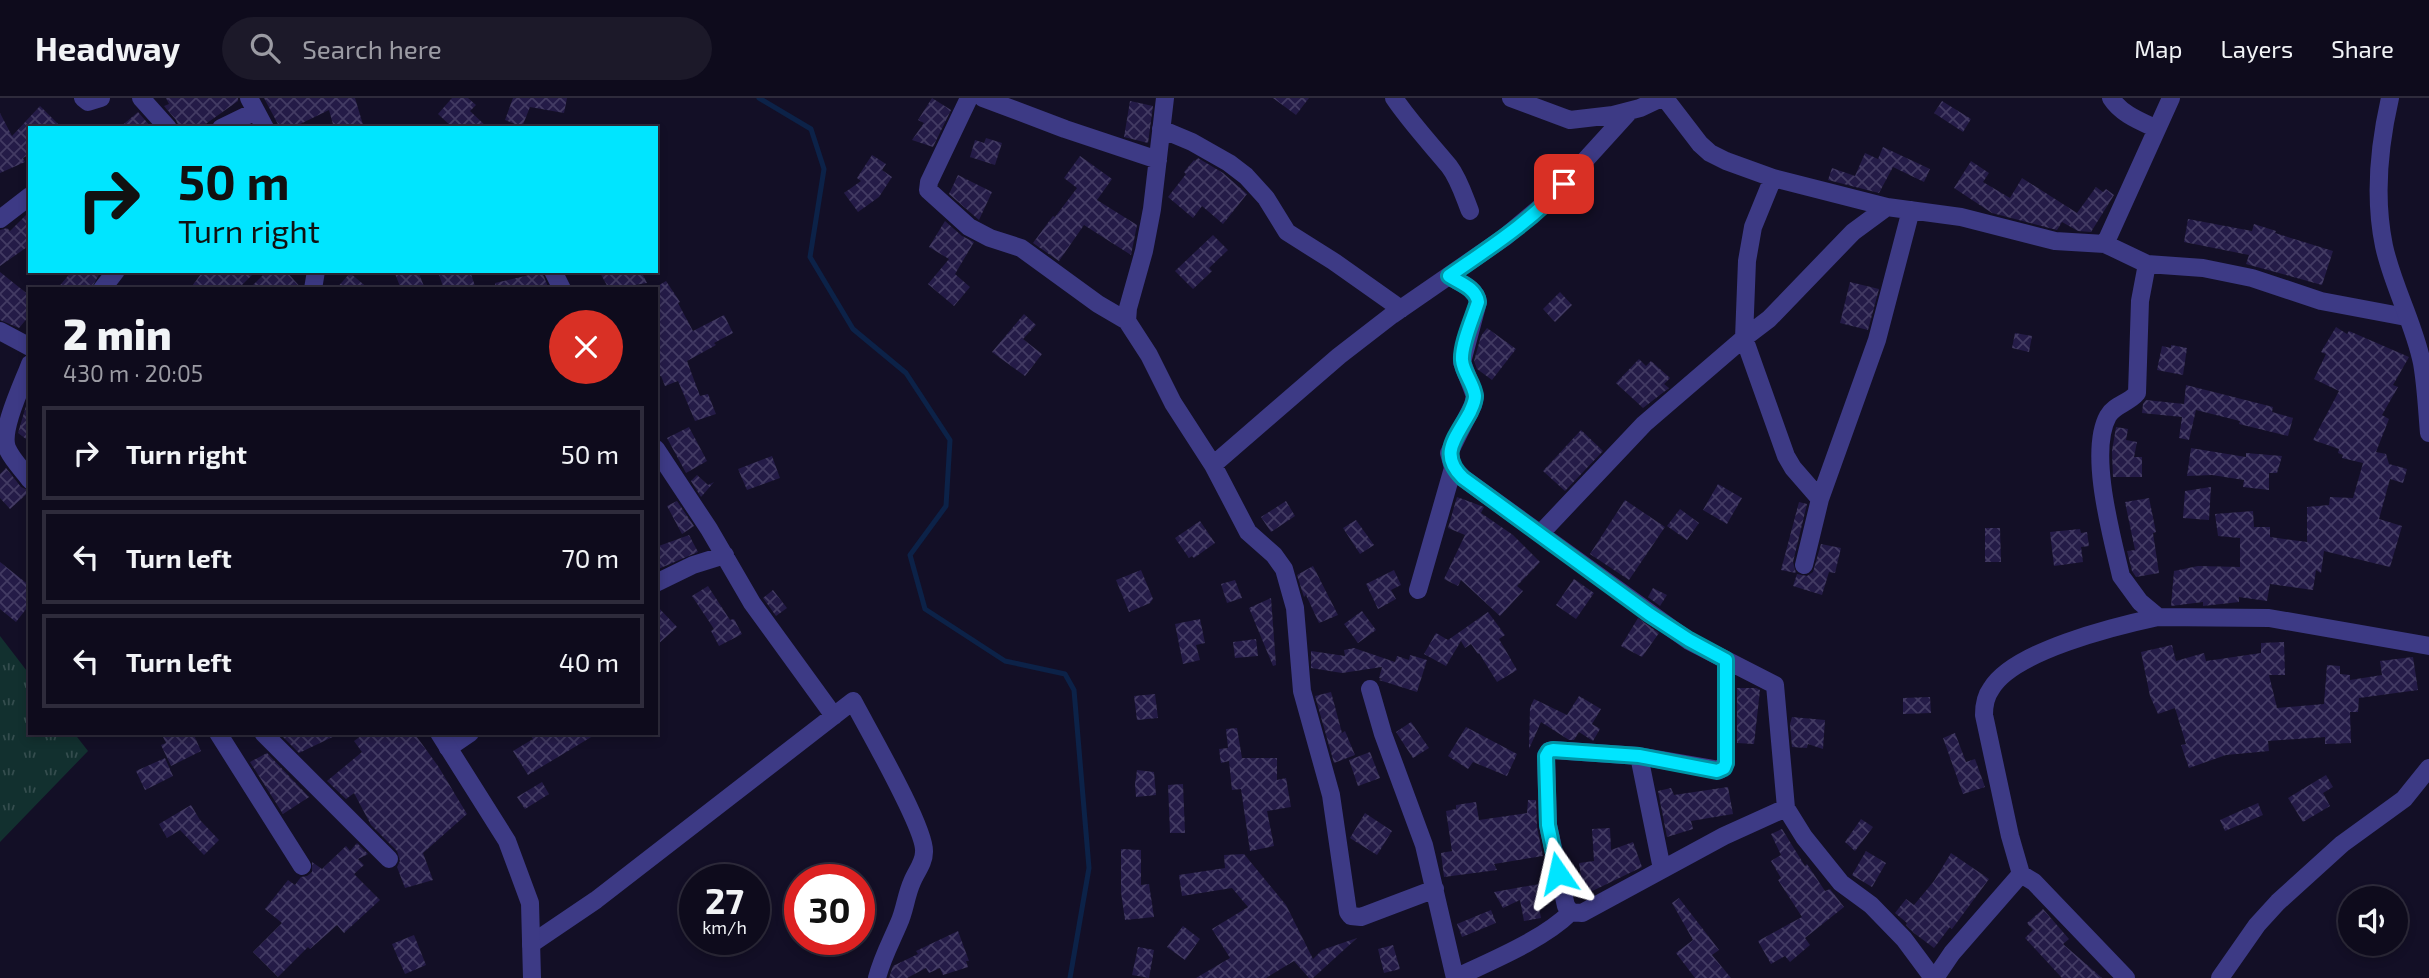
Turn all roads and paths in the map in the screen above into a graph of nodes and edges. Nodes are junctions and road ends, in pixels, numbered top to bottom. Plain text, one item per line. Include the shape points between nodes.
1 (83, 98) edge
2 (101, 98) edge
3 (141, 98) edge
4 (969, 98) edge
5 (983, 98) edge
6 (1165, 98) edge
7 (1394, 98) edge
8 (1511, 98) edge
9 (2111, 98) edge
10 (2171, 98) edge
11 (2390, 98) edge
12 (253, 105) edge
13 (1629, 112) junction
14 (166, 126) edge
15 (224, 126) edge
16 (264, 126) edge
17 (1161, 129) junction
18 (2157, 129) junction
19 (1158, 160) junction
20 (1773, 178) junction
21 (28, 197) edge
22 (1886, 207) junction
23 (1911, 210) junction
24 (1470, 211) dead end
25 (2, 214) edge
26 (2105, 244) junction
27 (2147, 264) junction
28 (114, 273) edge
29 (1449, 276) junction
30 (104, 287) edge
31 (1401, 309) junction
32 (2406, 317) junction
33 (1127, 321) junction
34 (0, 331) edge
35 (1744, 338) junction
36 (28, 346) edge
37 (28, 369) edge
38 (2429, 433) edge
39 (658, 452) edge
40 (1213, 466) junction
41 (1453, 468) junction
42 (28, 477) edge
43 (1820, 499) junction
44 (1539, 534) junction
45 (724, 555) junction
46 (1804, 565) dead end
47 (658, 582) edge
48 (1418, 590) dead end
49 (2158, 617) junction
50 (2429, 646) edge
51 (1726, 660) junction
52 (1370, 689) dead end
53 (834, 716) junction
54 (219, 735) edge
55 (265, 735) edge
56 (463, 735) edge
57 (444, 740) edge
58 (1639, 756) junction
59 (2427, 777) edge
60 (1786, 808) junction
61 (389, 859) dead end
62 (302, 866) dead end
63 (1662, 869) junction
64 (2021, 874) junction
65 (1435, 889) junction
66 (1571, 912) junction
67 (531, 944) junction
68 (532, 978) edge
69 (877, 978) edge
70 (1455, 978) edge
71 (1934, 978) edge
72 (2126, 978) edge
73 (2220, 978) edge

1 - 2 street via 88,102
3 - 14 street
4 - 33 street via 928,190 969,227 1021,248
5 - 19 street
6 - 17 street
7 - 24 street via 1449,166
8 - 13 street via 1570,120
9 - 18 street via 2129,115
10 - 18 street
11 - 32 street via 2381,136 2380,206 2384,245
12 - 15 street
12 - 16 street
13 - 20 street via 1659,99 1667,101 1710,153
13 - 29 street via 1549,200
17 - 19 street
17 - 31 street via 1229,163 1266,198 1287,232
18 - 26 street
19 - 33 street
20 - 22 street
20 - 35 street via 1753,227
21 - 25 street
22 - 23 street
22 - 35 street via 1853,232 1769,319
23 - 26 street via 1961,217 2055,241
23 - 43 street via 1877,340
26 - 27 street
27 - 32 street via 2252,278 2321,300
27 - 49 street via 2140,301 2137,393 2112,409 2106,419 2101,469 2121,576
28 - 30 street
29 - 31 street
29 - 41 street via 1472,290 1478,302 1462,362 1474,405 1449,453
31 - 40 street via 1339,356
32 - 38 street via 2422,363
33 - 40 street
34 - 36 street
35 - 43 street via 1786,456
35 - 44 street via 1628,440
37 - 42 street via 5,437 7,448
39 - 45 street
40 - 65 street via 1248,532 1279,562 1291,591 1302,691 1331,795 1348,912 1361,918
41 - 44 street
41 - 48 street
43 - 46 street
44 - 51 street via 1669,627
45 - 47 street
45 - 53 street via 752,603
49 - 50 street via 2269,618
49 - 64 street via 2096,632 2027,660 1992,687 1984,702
51 - 58 street via 1724,768 1717,771
51 - 60 street via 1775,685
52 - 65 street
53 - 67 street via 597,900
53 - 69 street via 853,701 924,842 921,864
54 - 62 street
55 - 61 street
56 - 57 street
57 - 67 street via 507,841 530,903
58 - 63 street
58 - 66 street via 1553,750 1546,756 1548,825 1563,898
59 - 73 street via 2278,902
60 - 63 street
60 - 71 street via 1841,883 1896,930
63 - 66 street via 1582,913
64 - 71 street
64 - 72 street
65 - 70 street
66 - 70 street via 1507,953
67 - 68 street

